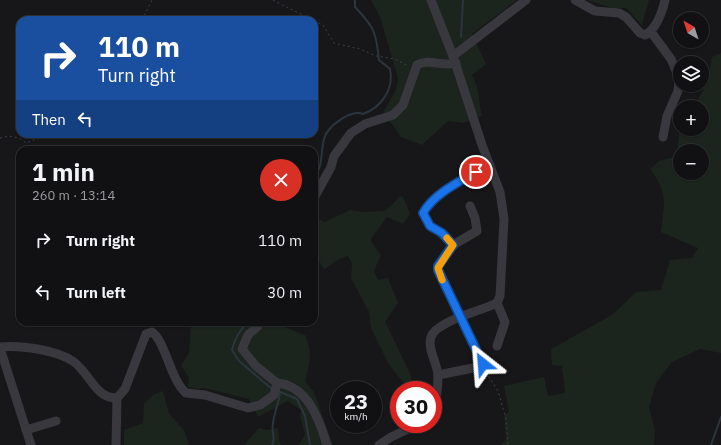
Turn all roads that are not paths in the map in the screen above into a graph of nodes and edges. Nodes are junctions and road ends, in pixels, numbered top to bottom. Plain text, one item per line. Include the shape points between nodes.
1 (431, 0) edge
2 (526, 0) edge
3 (575, 0) edge
4 (665, 0) edge
5 (650, 32) junction
6 (455, 60) junction
7 (663, 137) dead end
8 (490, 165) junction
9 (318, 191) edge
10 (470, 206) dead end
11 (453, 245) junction
12 (497, 303) junction
13 (460, 316) junction
14 (258, 326) edge
15 (497, 346) dead end
16 (0, 348) edge
17 (438, 375) junction
18 (437, 381) edge
19 (275, 389) junction
20 (117, 398) junction
21 (56, 421) dead end
22 (26, 430) junction
23 (399, 433) edge
24 (31, 445) edge
25 (116, 445) edge
26 (327, 445) edge
27 (379, 445) edge

1 - 6 street
2 - 6 street
3 - 5 street via 595,11 620,13 642,35
4 - 5 street
5 - 7 street via 671,59 679,78 678,90 666,116
6 - 8 street
6 - 9 street via 441,65 424,62 415,69 403,105 393,115 366,124 351,133 334,156
8 - 11 street via 449,187 423,213 430,226 442,233
8 - 12 street via 500,192 504,219 500,296
10 - 11 street via 476,218 477,231
11 - 13 street via 438,269
12 - 13 street
12 - 15 street via 505,322
13 - 17 street via 436,329 429,341
13 - 17 street via 483,364
14 - 19 street via 248,335 242,349
16 - 20 street via 35,348 71,360 89,377 101,394
16 - 22 street
17 - 18 street
19 - 20 street via 260,405 248,408 205,395 186,393 152,332 146,334 125,389
19 - 26 street via 287,384 310,403
20 - 25 street
21 - 22 street
22 - 24 street
23 - 27 street

